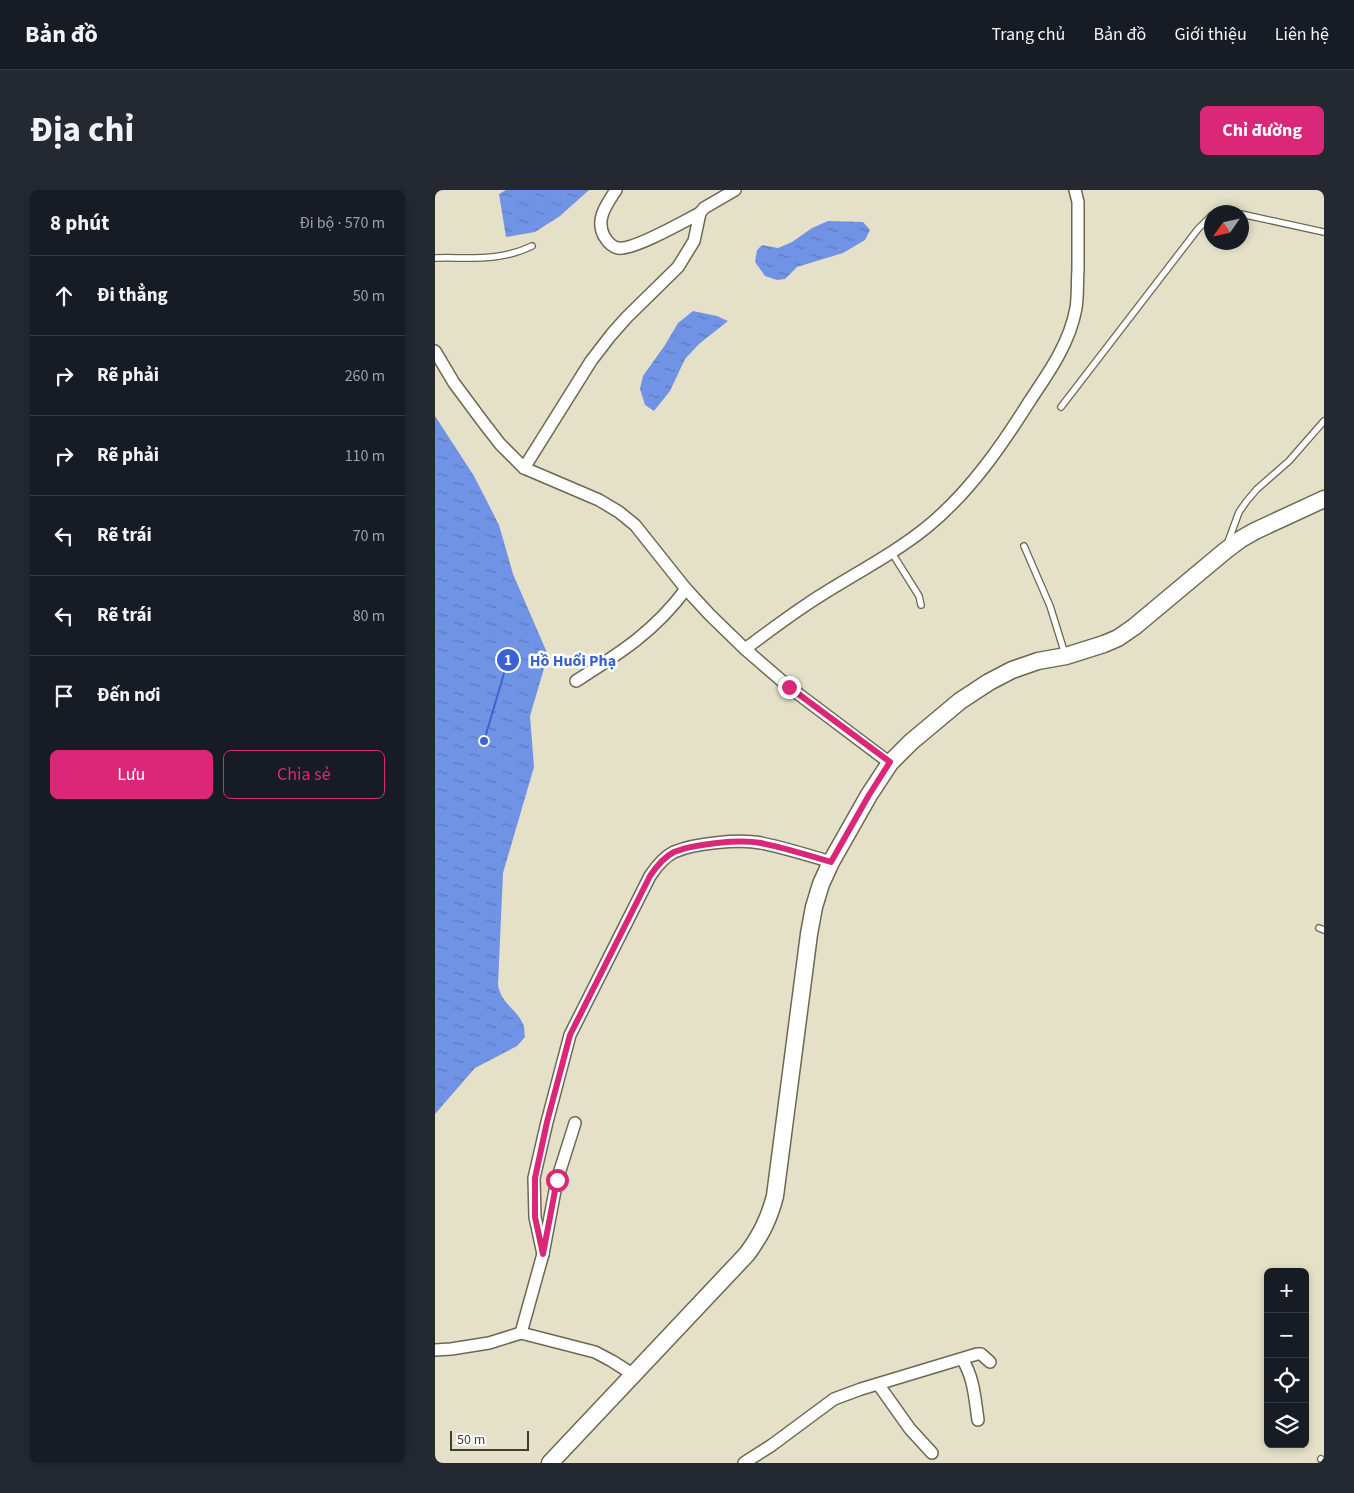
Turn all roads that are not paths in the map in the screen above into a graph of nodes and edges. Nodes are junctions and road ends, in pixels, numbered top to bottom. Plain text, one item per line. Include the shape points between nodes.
1 (616, 190) edge
2 (625, 190) edge
3 (735, 190) edge
4 (1075, 190) edge
5 (610, 200) junction
6 (700, 214) junction
7 (1249, 216) edge
8 (1204, 223) edge
9 (1324, 232) edge
10 (532, 246) dead end
11 (435, 258) edge
12 (435, 351) edge
13 (1061, 406) dead end
14 (1324, 421) edge
15 (524, 468) junction
16 (1324, 499) edge
17 (1024, 546) dead end
18 (1225, 552) junction
19 (891, 553) junction
20 (686, 589) junction
21 (921, 605) dead end
22 (745, 649) junction
23 (1066, 656) junction
24 (576, 681) dead end
25 (890, 762) junction
26 (831, 862) junction
27 (575, 1123) dead end
28 (543, 1254) junction
29 (521, 1333) junction
30 (435, 1350) edge
31 (962, 1359) junction
32 (990, 1362) dead end
33 (634, 1375) junction
34 (878, 1384) junction
35 (979, 1420) dead end
36 (932, 1453) dead end
37 (550, 1463) edge
38 (744, 1463) edge

1 - 5 street
2 - 5 street
3 - 6 street via 710,204
4 - 19 street via 1078,202 1076,306 1072,324 1057,357 1017,422 970,486 928,527
5 - 6 street via 602,216 601,227 609,243 619,248 632,246
6 - 15 street via 694,241 678,268 611,335 591,361
7 - 9 lane
8 - 13 lane
10 - 11 lane via 488,258
12 - 15 street via 483,422
14 - 18 lane via 1289,461 1257,488 1246,502 1239,512
15 - 20 street via 619,512 641,532
16 - 18 street via 1255,531
17 - 23 lane via 1050,606
18 - 23 street via 1118,638
19 - 21 lane via 919,596
19 - 22 street via 806,605
20 - 22 street
20 - 24 street via 648,632
22 - 25 street via 789,687
23 - 25 street via 1038,661 989,682 932,723
25 - 26 street
26 - 28 street via 759,843 739,842 694,846 673,853 658,864 570,1035 535,1178 535,1217
26 - 33 street via 819,892 809,934 771,1214 747,1254
27 - 28 street via 557,1180
28 - 29 street
29 - 30 street via 489,1343
29 - 33 street via 595,1352
31 - 32 street via 981,1354
31 - 34 street
31 - 35 street via 968,1368
33 - 37 street
34 - 36 street via 910,1429
34 - 38 street via 834,1399

